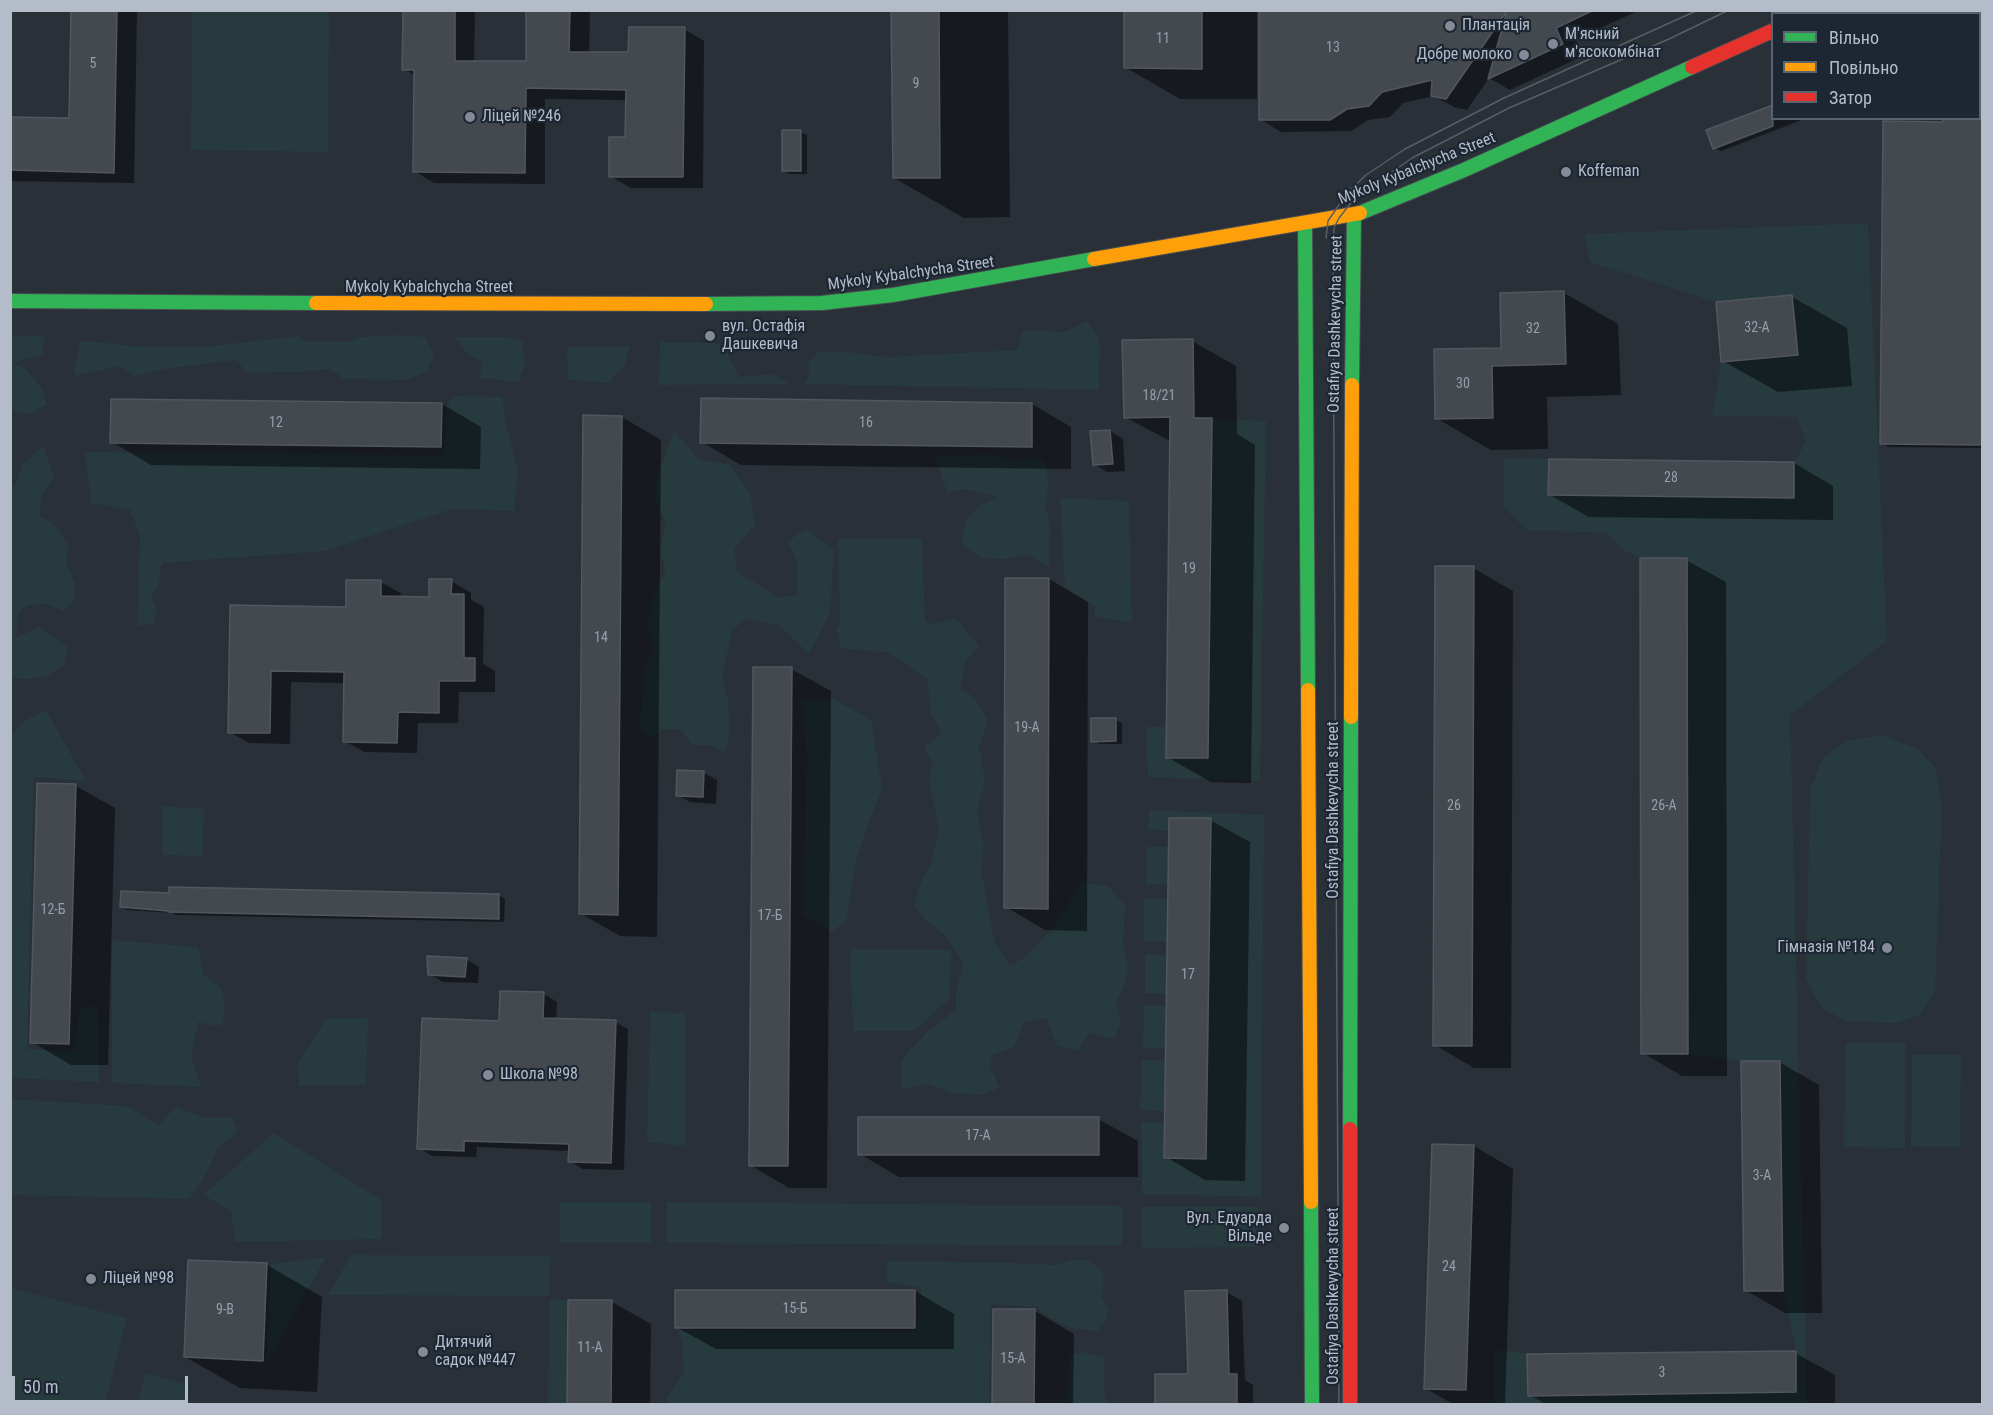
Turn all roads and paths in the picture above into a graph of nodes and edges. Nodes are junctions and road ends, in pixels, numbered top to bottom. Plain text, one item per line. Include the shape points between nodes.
1 (1771, 32) edge
2 (1354, 215) junction
3 (1305, 223) junction
4 (10, 301) edge
5 (1312, 1404) edge
6 (1350, 1404) edge

1 - 2 street, Mykoly Kybalchycha Street via 1464,170
2 - 3 street, Mykoly Kybalchycha Street
2 - 6 street, Ostafiya Dashkevycha street
3 - 4 street, Mykoly Kybalchycha Street via 856,301 576,305
3 - 5 street, Ostafiya Dashkevycha street

